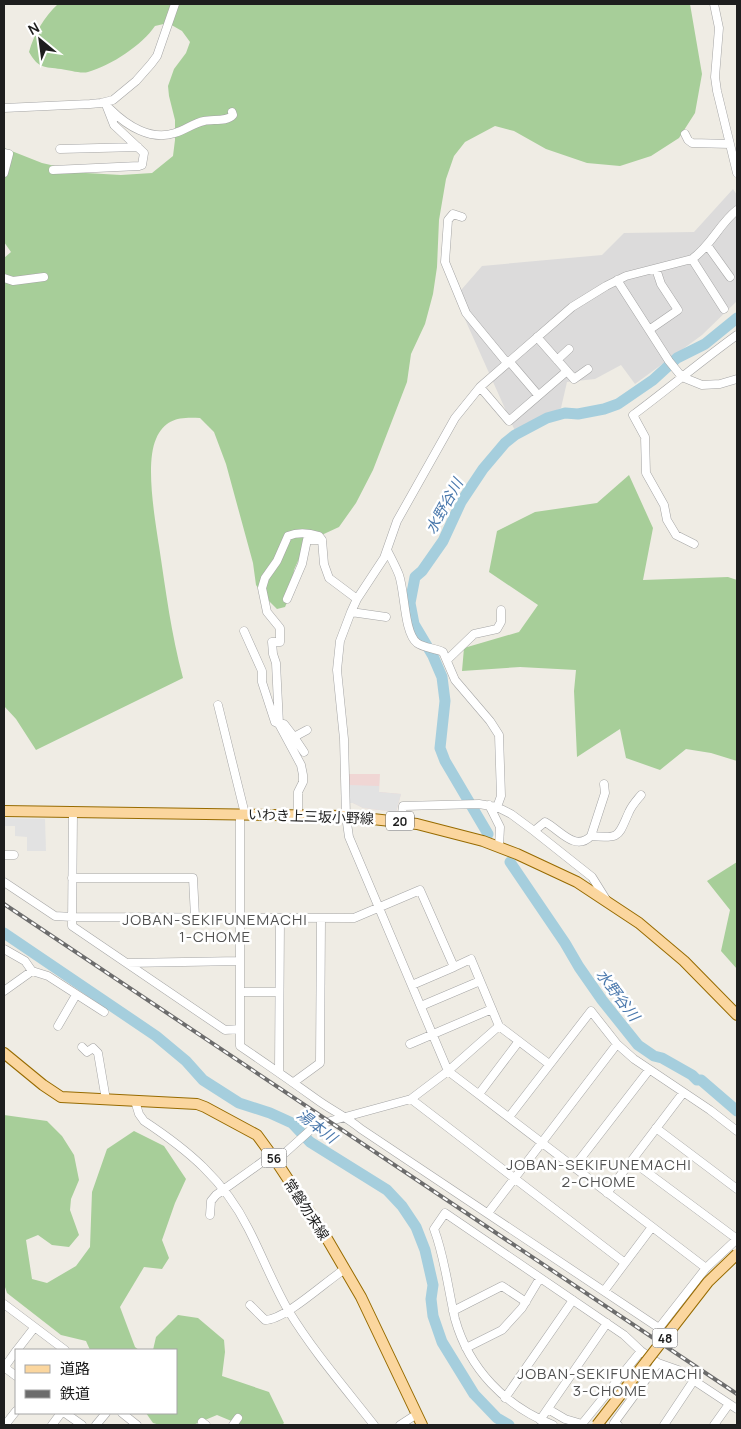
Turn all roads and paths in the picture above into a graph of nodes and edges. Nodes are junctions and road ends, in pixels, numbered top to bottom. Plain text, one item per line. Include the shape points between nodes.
1 (175, 4) edge
2 (714, 4) edge
3 (106, 104) junction
4 (4, 108) edge
5 (232, 112) dead end
6 (686, 134) dead end
7 (730, 144) junction
8 (138, 147) junction
9 (60, 149) dead end
10 (4, 153) edge
11 (53, 170) dead end
12 (4, 173) edge
13 (737, 173) edge
14 (737, 210) edge
15 (462, 217) dead end
16 (707, 245) junction
17 (692, 259) junction
18 (656, 269) junction
19 (44, 276) dead end
20 (730, 277) dead end
21 (4, 278) edge
22 (617, 280) junction
23 (724, 309) dead end
24 (649, 330) junction
25 (737, 335) edge
26 (537, 337) junction
27 (569, 349) dead end
28 (557, 360) junction
29 (508, 362) junction
30 (588, 369) dead end
31 (567, 371) junction
32 (682, 377) junction
33 (737, 379) edge
34 (480, 387) junction
35 (538, 395) junction
36 (322, 540) junction
37 (694, 544) dead end
38 (387, 550) junction
39 (287, 599) dead end
40 (357, 599) junction
41 (501, 610) dead end
42 (351, 612) junction
43 (386, 617) dead end
44 (244, 631) dead end
45 (447, 660) junction
46 (218, 705) dead end
47 (279, 724) junction
48 (307, 730) dead end
49 (294, 737) junction
50 (304, 752) dead end
51 (604, 784) dead end
52 (641, 795) dead end
53 (493, 806) junction
54 (4, 811) edge
55 (73, 812) junction
56 (242, 814) junction
57 (298, 815) junction
58 (346, 816) junction
59 (401, 821) junction
60 (534, 831) junction
61 (592, 836) junction
62 (499, 847) junction
63 (4, 855) edge
64 (14, 856) dead end
65 (72, 878) junction
66 (4, 882) edge
67 (607, 902) junction
68 (379, 908) junction
69 (72, 917) junction
70 (195, 917) junction
71 (240, 918) junction
72 (280, 918) junction
73 (321, 918) junction
74 (4, 949) edge
75 (240, 961) junction
76 (127, 963) junction
77 (454, 967) junction
78 (32, 971) junction
79 (480, 981) junction
80 (412, 985) junction
81 (4, 990) edge
82 (240, 992) junction
83 (279, 992) junction
84 (76, 995) junction
85 (421, 1006) junction
86 (492, 1009) junction
87 (104, 1012) dead end
88 (737, 1015) edge
89 (58, 1026) dead end
90 (499, 1026) junction
91 (240, 1029) junction
92 (433, 1034) junction
93 (519, 1041) junction
94 (410, 1044) dead end
95 (617, 1044) junction
96 (82, 1047) dead end
97 (4, 1053) edge
98 (549, 1064) junction
99 (649, 1070) junction
100 (448, 1071) junction
101 (278, 1072) junction
102 (294, 1082) junction
103 (683, 1093) junction
104 (478, 1094) junction
105 (411, 1099) junction
106 (106, 1100) junction
107 (136, 1101) junction
108 (345, 1116) junction
109 (510, 1117) junction
110 (656, 1128) junction
111 (737, 1131) edge
112 (542, 1142) junction
113 (274, 1158) junction
114 (632, 1161) junction
115 (574, 1167) junction
116 (514, 1179) junction
117 (737, 1189) edge
118 (223, 1190) junction
119 (607, 1193) junction
120 (488, 1214) junction
121 (210, 1215) dead end
122 (652, 1227) junction
123 (737, 1254) edge
124 (625, 1263) junction
125 (706, 1268) junction
126 (345, 1269) junction
127 (540, 1278) junction
128 (604, 1291) junction
129 (573, 1300) junction
130 (526, 1302) junction
131 (250, 1305) dead end
132 (4, 1306) edge
133 (289, 1311) junction
134 (454, 1311) junction
135 (607, 1323) junction
136 (34, 1328) junction
137 (466, 1348) junction
138 (18, 1349) edge
139 (62, 1349) edge
140 (641, 1351) junction
141 (15, 1354) edge
142 (658, 1363) junction
143 (4, 1368) edge
144 (15, 1375) edge
145 (694, 1380) junction
146 (505, 1398) junction
147 (729, 1404) junction
148 (548, 1408) junction
149 (737, 1409) edge
150 (15, 1412) edge
151 (60, 1414) edge
152 (66, 1414) edge
153 (105, 1414) edge
154 (123, 1414) edge
155 (417, 1414) junction
156 (238, 1418) dead end
157 (540, 1420) junction
158 (6, 1425) edge
159 (52, 1425) edge
160 (82, 1425) edge
161 (96, 1425) edge
162 (137, 1425) edge
163 (233, 1425) edge
164 (374, 1425) edge
165 (400, 1425) edge
166 (422, 1425) edge
167 (552, 1425) edge
168 (597, 1425) edge
169 (618, 1425) edge
170 (664, 1425) edge
171 (714, 1425) edge

1 - 3 street via 157,56 136,81
2 - 7 street via 719,28 715,77
3 - 4 street
3 - 5 street via 118,118 156,136 230,118
3 - 8 street via 114,125
6 - 7 street via 692,143
7 - 13 street
8 - 9 street
8 - 11 street via 144,153 143,163 139,166
10 - 12 street via 9,154
14 - 16 street
15 - 29 street via 453,214 448,220 445,262 466,313
16 - 17 street
16 - 20 street
17 - 18 street
17 - 23 street
18 - 22 street
18 - 24 street via 660,284 678,310
19 - 21 street
22 - 24 street
22 - 26 street via 572,307
24 - 32 street
25 - 32 street
26 - 28 street
26 - 29 street
27 - 28 street
28 - 31 street
29 - 34 street
29 - 35 street
30 - 31 street via 574,379
31 - 35 street
32 - 33 street via 702,385
32 - 37 street via 633,415 645,437 646,473 664,506 667,520 676,535
34 - 35 street via 509,420
34 - 38 street via 455,418 397,522
36 - 39 street via 307,540 302,564
36 - 40 street via 329,578
36 - 47 street via 312,533 288,536 263,582 266,608 280,628 280,642 272,642
38 - 40 street
38 - 45 street via 399,576 410,633 415,641 443,652
40 - 42 street
41 - 45 street via 497,629 474,634
42 - 43 street
42 - 58 street via 340,641 337,670 344,739
44 - 47 street via 262,671 262,682 275,722
45 - 53 street via 455,680 499,735 501,796
46 - 56 street
47 - 49 street via 284,724
47 - 57 street via 301,765 304,782 298,792
48 - 49 street
49 - 50 street
51 - 61 street via 605,793
52 - 61 street via 630,810 621,832 608,838
53 - 59 street via 403,806
53 - 60 street via 511,814
53 - 62 street via 500,827
54 - 55 main road, いわき上三坂小野線 / 20
55 - 56 main road, いわき上三坂小野線 / 20
55 - 65 street
56 - 57 main road, いわき上三坂小野線 / 20
56 - 71 street
57 - 58 main road, いわき上三坂小野線 / 20
58 - 59 main road, いわき上三坂小野線 / 20
58 - 68 street via 348,837
59 - 62 main road, いわき上三坂小野線 / 20
60 - 61 street via 545,822 572,841 584,841
60 - 67 street via 592,877
62 - 67 main road, いわき上三坂小野線 / 20 via 561,874
63 - 64 street
65 - 69 street
65 - 70 street via 193,878
66 - 69 street via 55,916
67 - 88 main road, いわき上三坂小野線 / 20 via 665,944
68 - 73 street via 354,918
68 - 77 street via 420,890
68 - 80 street
69 - 70 street
69 - 76 street via 72,926
70 - 71 street
71 - 72 street
71 - 75 street
72 - 73 street
72 - 83 street
73 - 102 street via 320,1063
74 - 78 street via 25,961
75 - 76 street
75 - 82 street
76 - 91 street via 225,1030
77 - 79 street via 471,959
77 - 80 street
78 - 81 street
78 - 84 street via 48,976
79 - 85 street
79 - 86 street
80 - 85 street
82 - 83 street
82 - 91 street
83 - 101 street
84 - 87 street
84 - 89 street
85 - 92 street
86 - 90 street
86 - 92 street
90 - 93 street
90 - 100 street
91 - 101 street via 240,1046
92 - 94 street
92 - 100 street
93 - 98 street
93 - 104 street
95 - 98 street via 591,1011
95 - 99 street
95 - 112 street
96 - 106 street via 87,1052 94,1048 98,1053
97 - 106 main road, 常磐勿来線 / 56 via 61,1097
98 - 109 street
99 - 103 street
99 - 115 street
100 - 104 street
100 - 105 street
101 - 102 street
102 - 108 street
103 - 110 street
103 - 111 street
104 - 109 street
105 - 108 street
105 - 116 street
106 - 107 main road, 常磐勿来線 / 56
107 - 113 main road, 常磐勿来線 / 56 via 206,1107 251,1131 262,1140
107 - 118 street via 144,1121 197,1160
108 - 113 street via 312,1128
108 - 120 street
109 - 112 street
110 - 114 street
110 - 117 street
112 - 115 street
112 - 116 street
113 - 118 street
113 - 126 main road, 常磐勿来線 / 56
114 - 119 street
114 - 125 street via 737,1239
115 - 119 street
116 - 120 street
116 - 124 street
118 - 121 street via 211,1201
118 - 133 street via 248,1227
119 - 122 street
120 - 128 street
122 - 124 street
122 - 125 street
123 - 168 main road, 48, bridge via 708,1282
124 - 128 street
125 - 128 street via 659,1328
126 - 133 street
126 - 155 main road, 常磐勿来線 / 56
127 - 129 street
127 - 130 street
127 - 134 street via 445,1212 434,1229
129 - 135 street
129 - 146 street
130 - 134 street via 502,1286
130 - 137 street via 502,1330
131 - 133 street via 265,1320
132 - 136 street
133 - 164 street
134 - 137 street
135 - 140 street
135 - 148 street
136 - 138 street
136 - 139 street
137 - 146 street via 481,1373
140 - 142 street
140 - 148 street via 582,1424 565,1419
141 - 143 street
142 - 145 street
142 - 169 street via 614,1423
143 - 144 street
145 - 147 street
145 - 170 street
146 - 157 street
147 - 149 street
147 - 171 street
148 - 157 street
150 - 158 street
151 - 159 street
152 - 160 street
153 - 161 street
154 - 162 street
155 - 165 street
155 - 166 main road, 常磐勿来線 / 56
156 - 163 street
157 - 167 street

